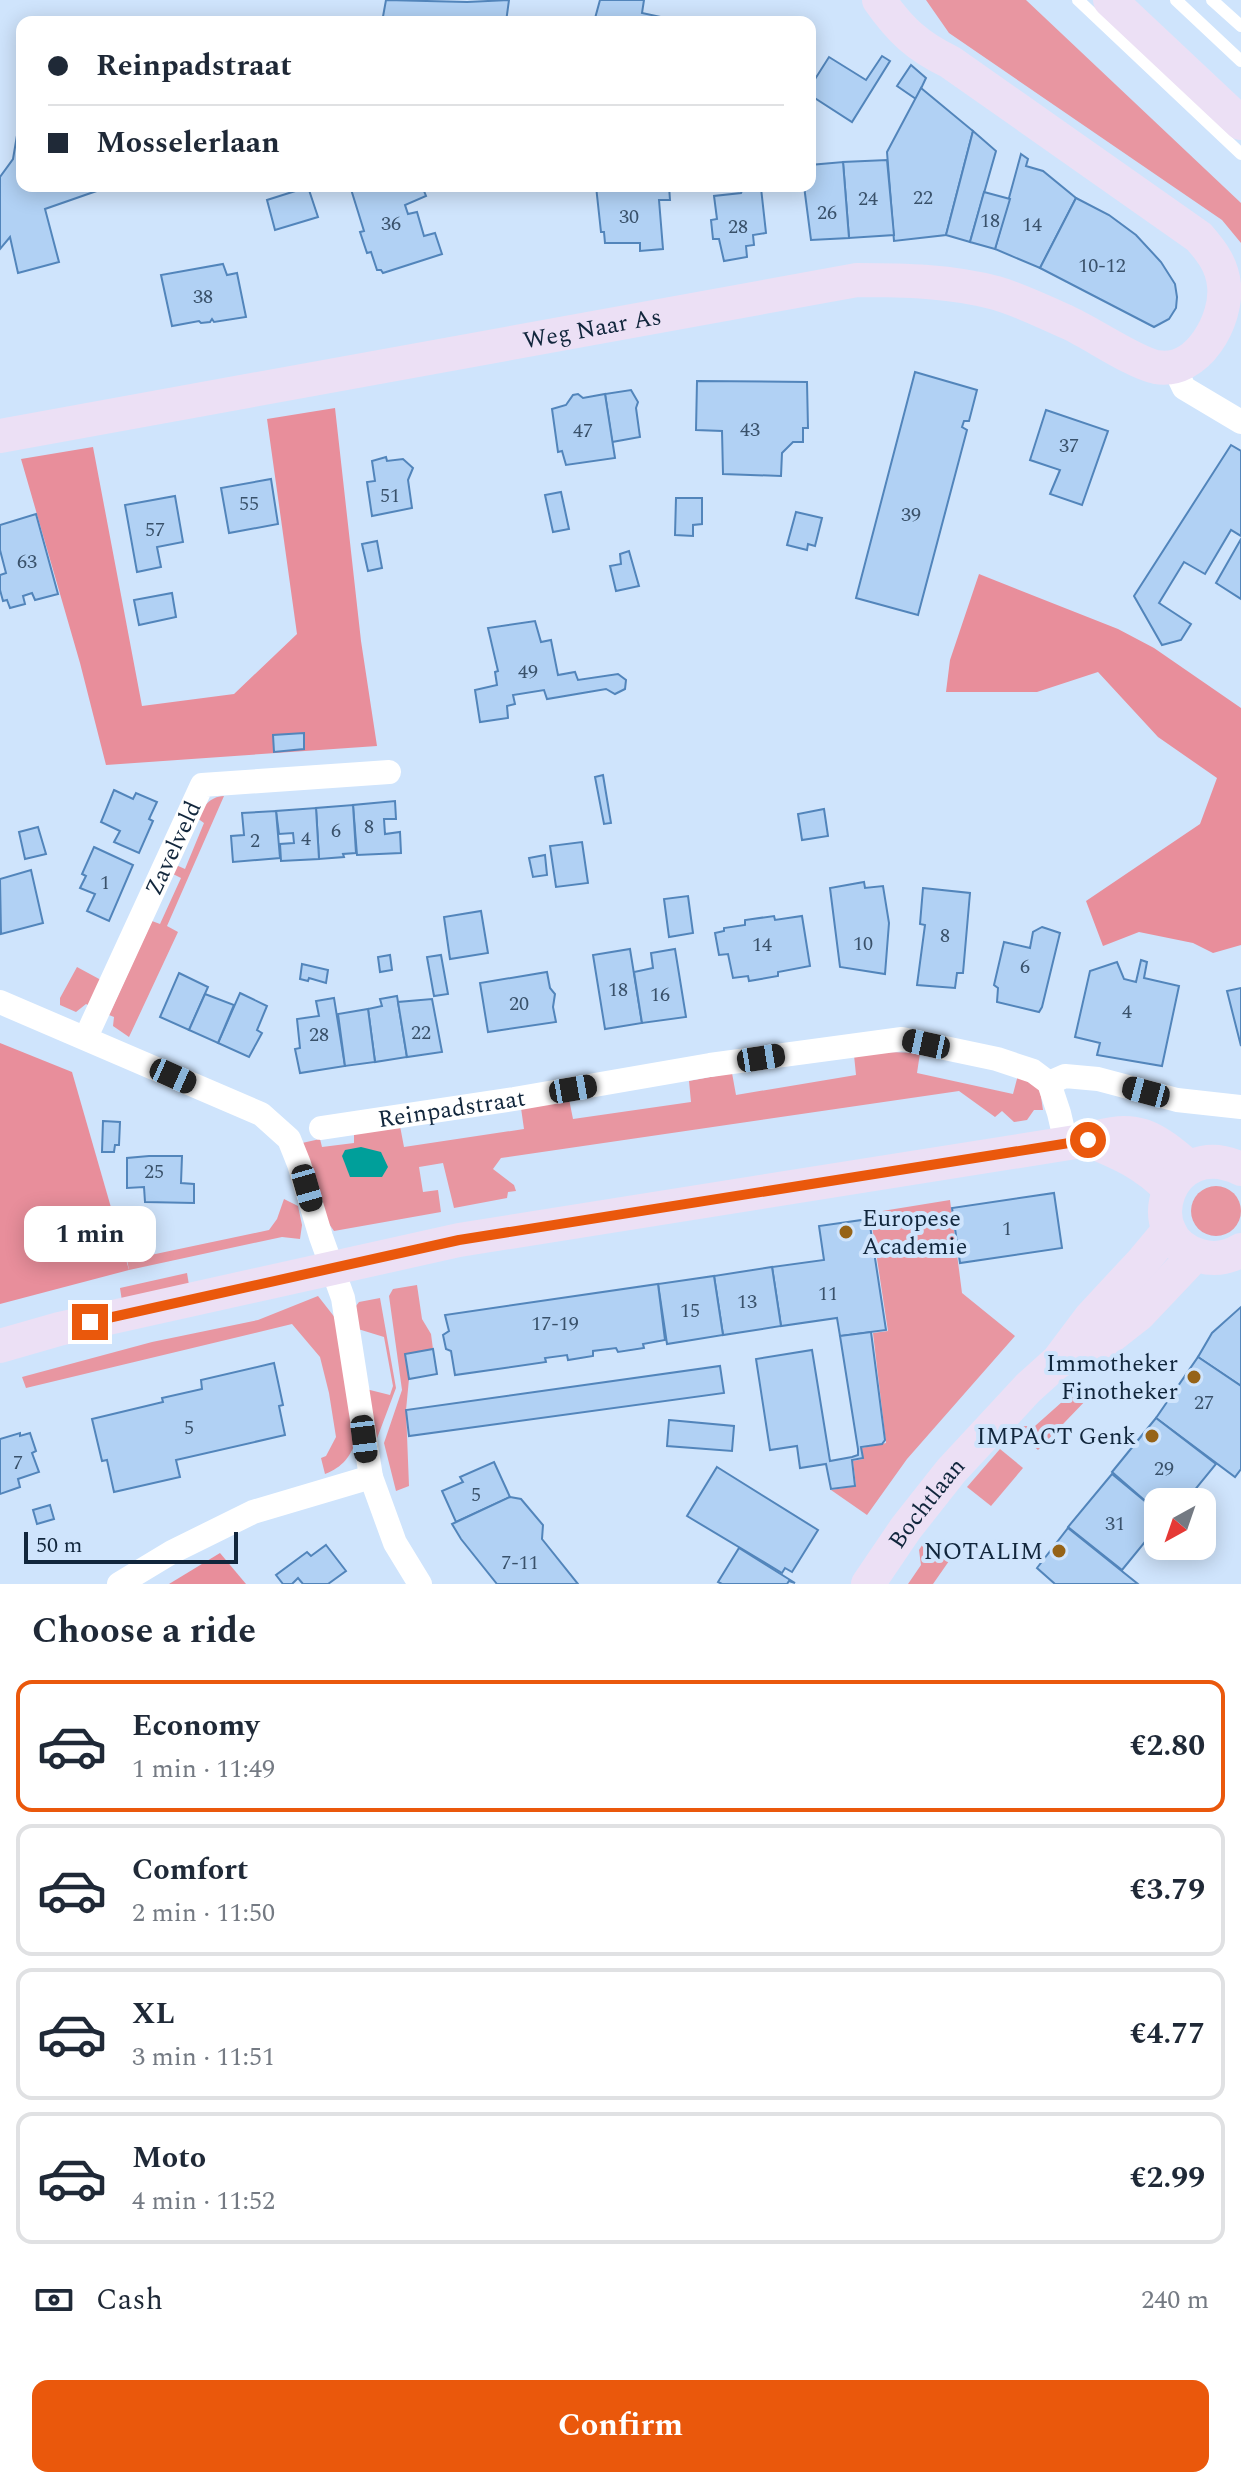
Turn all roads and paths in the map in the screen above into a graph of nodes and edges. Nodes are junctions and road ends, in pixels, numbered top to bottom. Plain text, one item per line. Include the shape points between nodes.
1 (879, 0) edge
2 (900, 0) edge
3 (1078, 0) edge
4 (1110, 0) edge
5 (1145, 0) edge
6 (1176, 0) edge
7 (1212, 0) edge
8 (1241, 26) edge
9 (1241, 61) edge
10 (950, 62) junction
11 (1241, 91) edge
12 (1241, 123) edge
13 (1241, 154) edge
14 (1174, 367) junction
15 (1241, 422) edge
16 (0, 436) edge
17 (389, 772) dead end
18 (0, 1002) edge
19 (86, 1037) junction
20 (1049, 1083) junction
21 (1241, 1107) edge
22 (321, 1128) dead end
23 (1077, 1142) junction
24 (1241, 1169) edge
25 (1179, 1178) junction
26 (1169, 1230) junction
27 (1241, 1250) edge
28 (1195, 1255) junction
29 (332, 1267) junction
30 (0, 1346) edge
31 (1058, 1361) junction
32 (371, 1477) junction
33 (119, 1584) edge
34 (420, 1584) edge
35 (868, 1584) edge

1 - 10 main road via 925,50
2 - 10 main road
3 - 13 lane
4 - 12 main road
5 - 11 main road
6 - 9 lane
7 - 8 lane
10 - 14 main road via 1199,237 1215,256 1225,287 1209,342 1191,361
14 - 15 street via 1184,388
14 - 16 main road, Weg Naar As via 1157,367 997,293 922,280 857,280
17 - 19 street, Zavelveld via 202,785
18 - 19 street
19 - 29 street via 261,1114 289,1139
20 - 21 street via 1065,1076 1098,1079 1177,1100
20 - 22 street, Reinpadstraat via 1033,1071 997,1059 902,1039
20 - 23 street
23 - 25 main road via 1117,1151
23 - 29 main road via 459,1240
24 - 25 main road via 1207,1161
25 - 26 main road via 1165,1213
26 - 28 main road
26 - 31 main road, Bochtlaan
27 - 28 main road via 1213,1259
28 - 31 main road, Bochtlaan via 1139,1314 1102,1343
29 - 30 main road
29 - 32 street via 343,1298
31 - 35 main road, Bochtlaan via 951,1471
32 - 33 street via 253,1512
32 - 34 street via 395,1543

